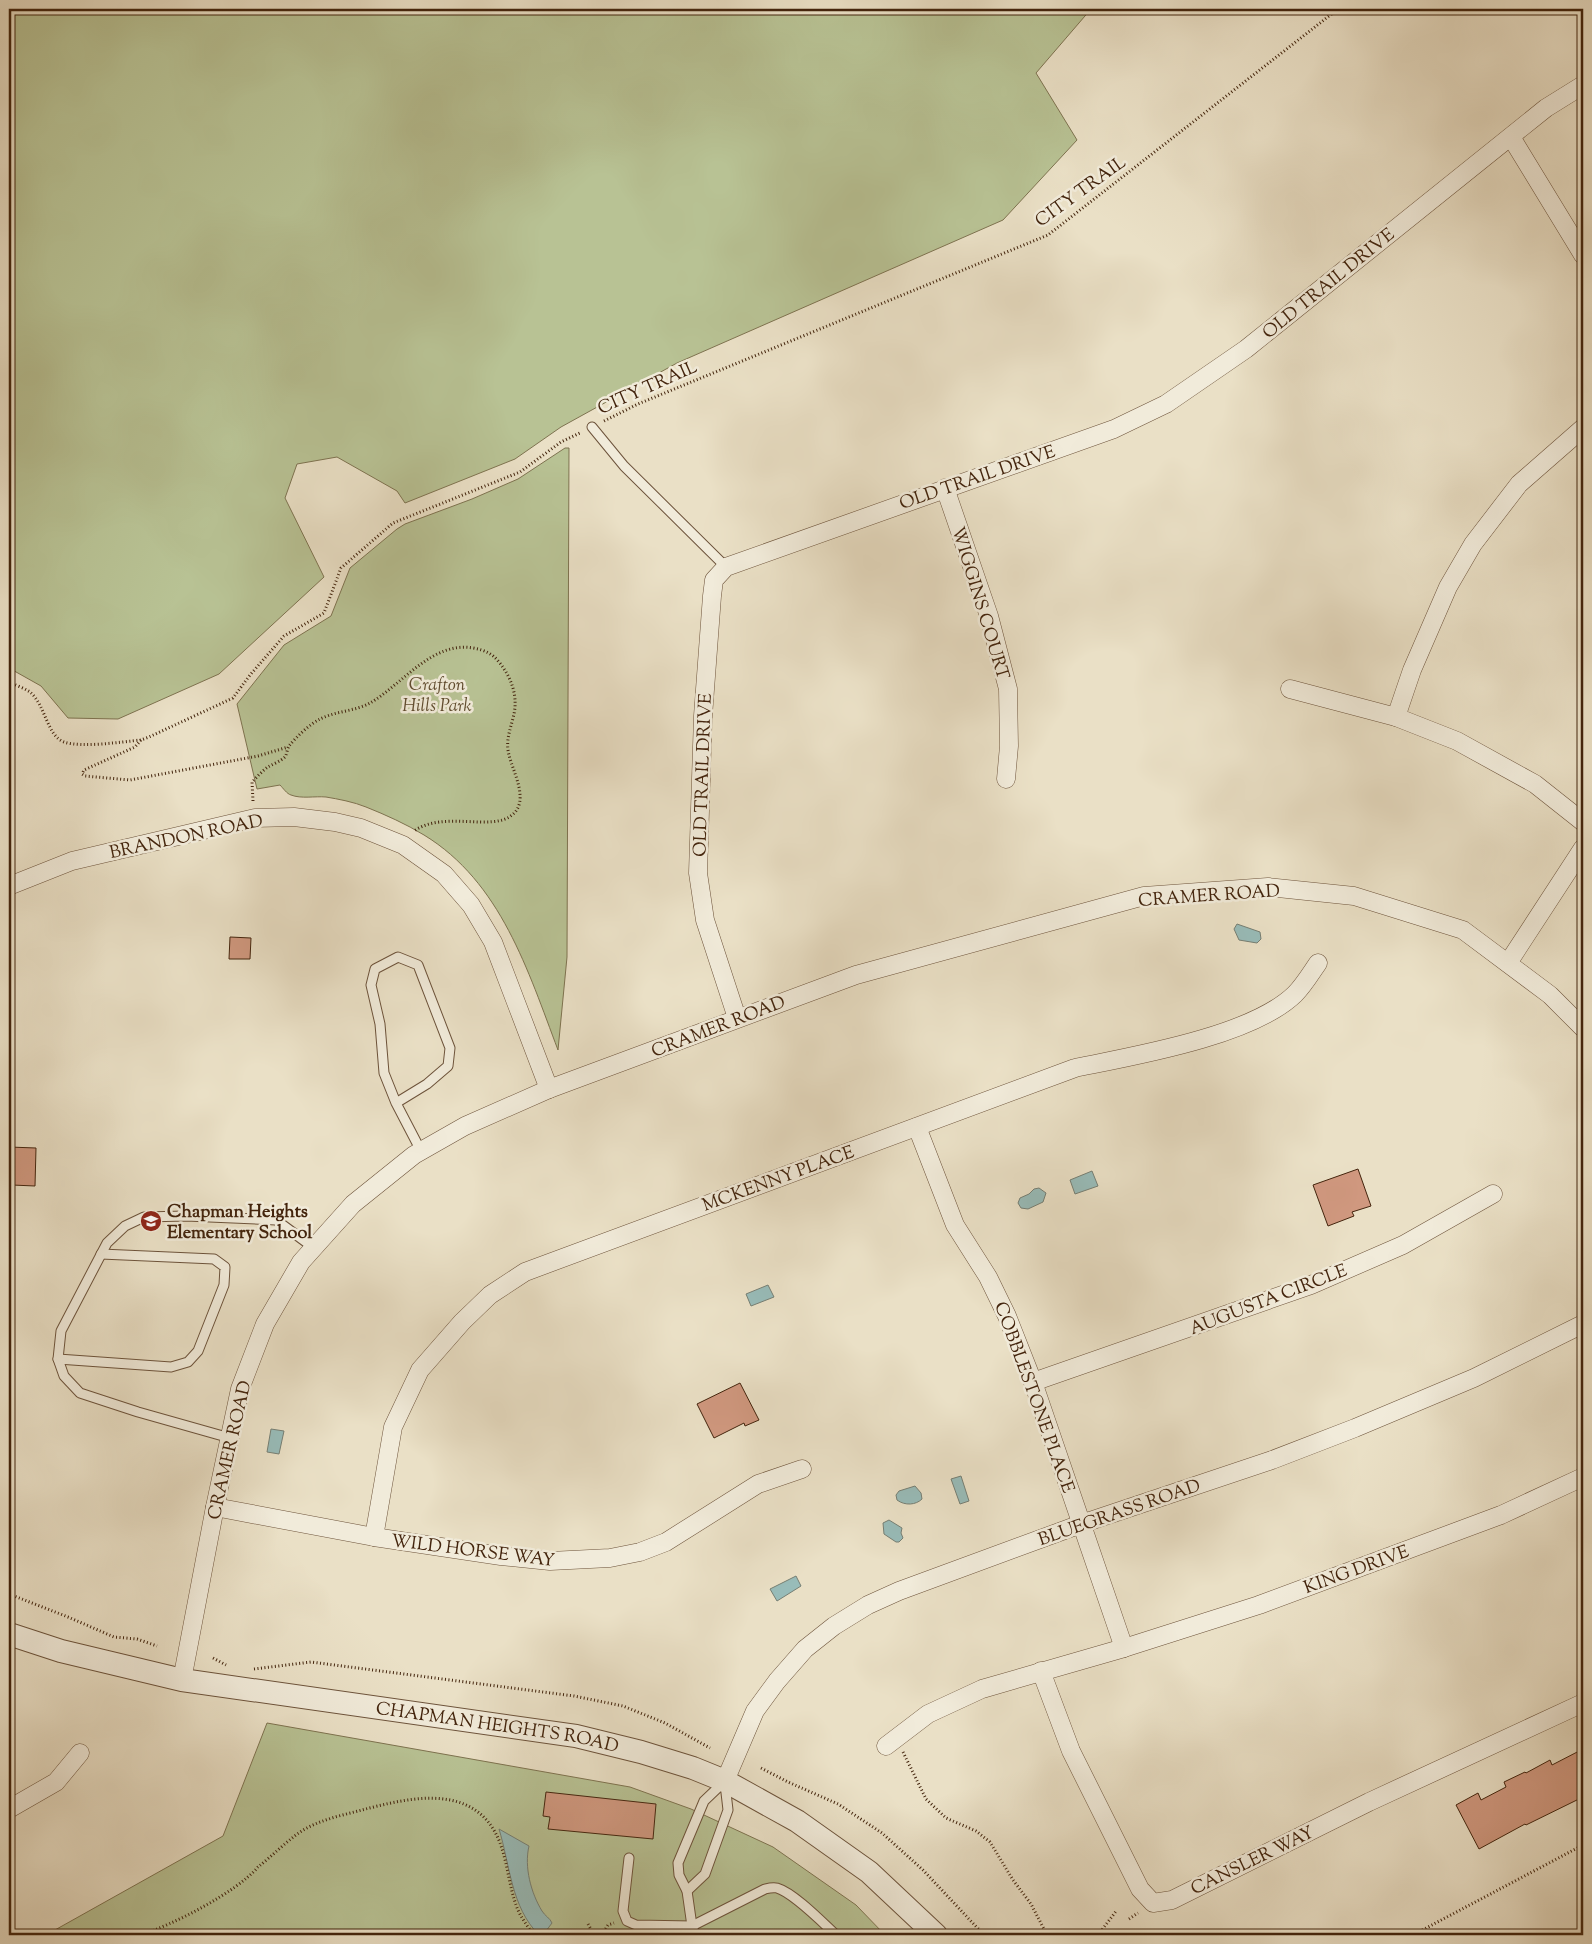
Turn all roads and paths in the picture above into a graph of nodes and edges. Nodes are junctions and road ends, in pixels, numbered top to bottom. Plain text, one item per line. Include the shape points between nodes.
1 (1338, 9) edge
2 (1583, 85) edge
3 (1510, 137) junction
4 (1583, 255) edge
5 (592, 427) junction
6 (1583, 428) edge
7 (945, 488) junction
8 (726, 567) junction
9 (9, 682) edge
10 (1290, 688) dead end
11 (1396, 717) junction
12 (140, 740) junction
13 (289, 746) junction
14 (1006, 779) dead end
15 (255, 818) junction
16 (1583, 822) edge
17 (403, 845) junction
18 (1583, 848) edge
19 (9, 886) edge
20 (1318, 963) dead end
21 (1508, 963) junction
22 (738, 1018) junction
23 (1583, 1028) edge
24 (550, 1089) junction
25 (396, 1103) junction
26 (917, 1127) junction
27 (422, 1151) junction
28 (1493, 1194) dead end
29 (314, 1248) junction
30 (101, 1254) junction
31 (1583, 1324) edge
32 (58, 1359) junction
33 (1033, 1382) junction
34 (230, 1438) junction
35 (802, 1469) dead end
36 (1583, 1477) edge
37 (215, 1507) junction
38 (1081, 1524) junction
39 (374, 1537) junction
40 (9, 1594) edge
41 (9, 1634) edge
42 (157, 1646) dead end
43 (1124, 1648) junction
44 (213, 1658) dead end
45 (228, 1666) dead end
46 (251, 1669) dead end
47 (1041, 1671) junction
48 (182, 1680) junction
49 (1583, 1703) edge
50 (886, 1746) joint
51 (710, 1748) dead end
52 (80, 1753) dead end
53 (761, 1768) dead end
54 (725, 1781) junction
55 (9, 1809) edge
56 (1583, 1845) edge
57 (629, 1858) dead end
58 (687, 1891) junction
59 (1118, 1910) dead end
60 (588, 1924) dead end
61 (692, 1926) junction
62 (140, 1935) edge
63 (534, 1935) edge
64 (594, 1935) edge
65 (695, 1935) edge
66 (836, 1935) edge
67 (936, 1935) edge
68 (984, 1935) edge
69 (1047, 1935) edge
70 (1098, 1935) edge
71 (1414, 1935) edge

1 - 5 path, CITY TRAIL via 1048,235 638,404
2 - 3 street, OLD TRAIL DRIVE via 1546,108
3 - 4 street
3 - 7 street, OLD TRAIL DRIVE via 1246,349 1166,404 1114,429
5 - 8 lane via 624,466
5 - 12 path, CITY TRAIL via 561,442 520,472 393,523 341,568 324,613 284,636 233,698
6 - 11 street via 1519,484 1473,544 1448,587 1412,670
7 - 8 street, OLD TRAIL DRIVE
7 - 14 street, WIGGINS COURT via 989,616 1008,689
8 - 22 street, OLD TRAIL DRIVE via 714,580 712,596 703,716 698,872 705,920
9 - 12 path, CITY TRAIL via 30,692 62,742
10 - 11 street
11 - 16 street via 1457,741 1536,784
12 - 13 path via 135,747 84,770 82,774 130,780 258,756
13 - 15 path via 284,757 263,770 252,782
13 - 17 path via 320,719 369,704 437,654 464,646 486,651 498,661 514,687 514,713 508,744 519,787 514,814 500,822 454,820 421,826
15 - 17 street, BRANDON ROAD via 294,817 335,822 361,828
15 - 19 street, BRANDON ROAD via 72,861
17 - 24 street, BRANDON ROAD via 444,874 471,905 492,942
18 - 21 street
20 - 26 street, MCKENNY PLACE via 1295,994 1271,1012 1229,1030 1142,1055 1075,1068
21 - 22 street, CRAMER ROAD via 1463,930 1354,896 1268,887 1144,896 856,974
21 - 23 street, CRAMER ROAD via 1550,995
22 - 24 street, CRAMER ROAD
24 - 27 street, CRAMER ROAD via 465,1126
25 - 25 lane via 448,1066 450,1048 418,965 398,957 375,969 371,984 380,1024 384,1073
25 - 27 lane
26 - 33 street, COBBLESTONE PLACE via 955,1225 988,1277
26 - 39 street, MCKENNY PLACE via 524,1272 490,1295 420,1370 408,1394 393,1427
27 - 29 street, CRAMER ROAD via 354,1204
28 - 33 street, AUGUSTA CIRCLE via 1403,1245 1311,1285
29 - 30 lane via 276,1220 144,1217 125,1226 107,1243
29 - 34 street, CRAMER ROAD via 301,1262 265,1324 240,1389
30 - 32 lane via 61,1331
30 - 32 lane via 214,1259 225,1267 224,1285 198,1351 188,1362 171,1366
31 - 38 street, BLUEGRASS ROAD via 1474,1378 1355,1428 1272,1460
32 - 34 lane via 64,1376 80,1393
33 - 38 street, COBBLESTONE PLACE
34 - 37 street, CRAMER ROAD
35 - 39 street, WILD HORSE WAY via 758,1484 666,1542 610,1558 550,1562
36 - 43 street, KING DRIVE via 1501,1516 1259,1605
37 - 39 street, WILD HORSE WAY
37 - 48 street, CRAMER ROAD
38 - 43 street, COBBLESTONE PLACE
38 - 54 street, BLUEGRASS ROAD via 899,1591 834,1626 805,1649 755,1711
40 - 42 path via 114,1637 137,1639
41 - 48 street, CHAPMAN HEIGHTS ROAD via 61,1651
43 - 47 street, KING DRIVE
44 - 45 path
46 - 51 path via 311,1662 574,1696 623,1706 665,1723
47 - 49 street, CANSLER WAY via 1071,1751 1140,1889 1153,1903 1172,1900 1370,1802
47 - 50 street, KING DRIVE via 982,1689 928,1714
48 - 54 street, CHAPMAN HEIGHTS ROAD via 576,1736 641,1752
50 - 69 path via 901,1748 926,1799 946,1818 976,1831 990,1842 1031,1904
52 - 55 street via 56,1782
53 - 68 path via 838,1804 882,1833 923,1870
54 - 58 lane via 728,1810 705,1874
54 - 58 lane via 704,1801 678,1863 678,1875
54 - 67 street, CHAPMAN HEIGHTS ROAD via 798,1822 869,1872
56 - 71 path
57 - 61 lane via 623,1911 627,1921 636,1925
58 - 61 lane
59 - 70 path
60 - 64 path
61 - 65 lane
61 - 66 lane via 774,1887 784,1891
62 - 63 path via 175,1921 221,1896 304,1830 322,1821 425,1798 460,1803 483,1816 491,1825 502,1850 517,1909

